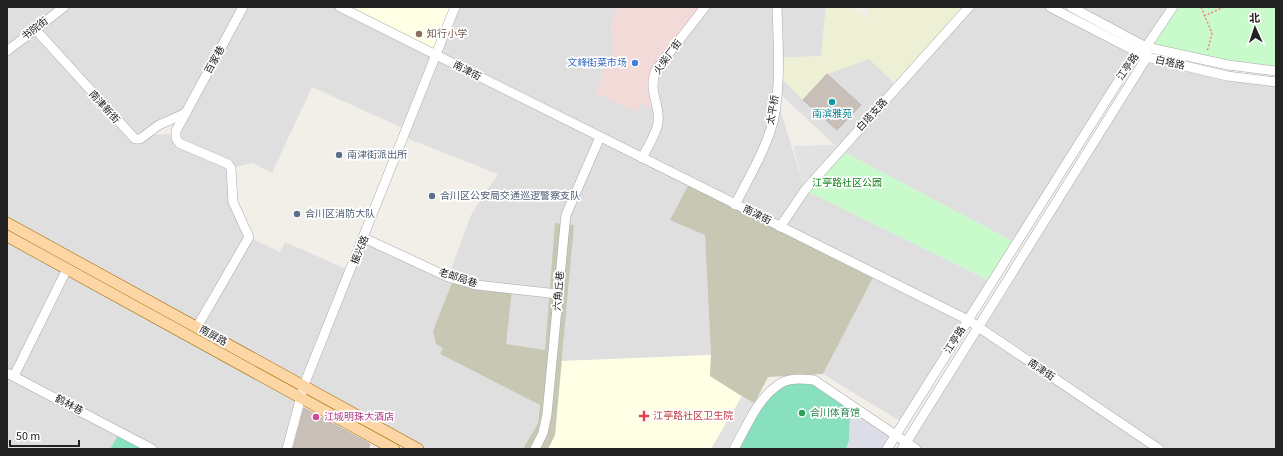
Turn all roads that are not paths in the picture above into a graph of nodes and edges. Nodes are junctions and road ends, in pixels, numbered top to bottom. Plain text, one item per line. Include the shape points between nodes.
1 (64, 7) edge
2 (243, 7) edge
3 (340, 7) edge
4 (455, 7) edge
5 (705, 7) edge
6 (777, 7) edge
7 (969, 7) edge
8 (1050, 7) edge
9 (1071, 7) edge
10 (1173, 7) edge
11 (35, 29) junction
12 (1146, 47) junction
13 (7, 51) edge
14 (1136, 53) junction
15 (436, 56) junction
16 (1147, 57) junction
17 (1276, 71) edge
18 (1276, 82) edge
19 (186, 113) junction
20 (600, 137) junction
21 (642, 158) junction
22 (735, 204) junction
23 (7, 223) edge
24 (780, 227) junction
25 (7, 236) edge
26 (364, 238) junction
27 (67, 269) junction
28 (558, 294) junction
29 (968, 320) junction
30 (197, 327) junction
31 (978, 327) junction
32 (10, 374) edge
33 (304, 385) junction
34 (300, 397) junction
35 (895, 436) junction
36 (904, 446) edge
37 (152, 449) edge
38 (287, 449) edge
39 (394, 449) edge
40 (418, 449) edge
41 (536, 449) edge
42 (734, 449) edge
43 (887, 449) edge
44 (916, 449) edge
45 (1159, 449) edge

1 - 11 street, 书院街
2 - 19 street, 百家巷
3 - 15 street, 南津街
4 - 15 street, 振兴路
5 - 21 street, 火柴厂街 via 653,77 652,91 658,123
6 - 22 street, 太平桥 via 778,58 773,119 764,146
7 - 24 street, 白塔支路 via 805,190
8 - 14 street, 白塔路
9 - 12 street, 白塔路
10 - 12 street
11 - 13 street, 书院街
11 - 19 street, 南津新街 via 135,139
12 - 14 street, 江亭路
12 - 16 street, 江亭路
12 - 17 street, 白塔路 via 1204,60
14 - 16 street, 白塔路
14 - 29 street, 江亭路
15 - 20 street, 南津街
15 - 26 street, 振兴路
16 - 18 street, 白塔路 via 1233,77
16 - 31 street, 江亭路
19 - 30 street, 百家巷 via 177,127 176,138 179,143 228,164 231,168 233,202 249,237
20 - 21 street, 南津街
20 - 28 street, 六角丘巷 via 566,215
21 - 22 street, 南津街
22 - 24 street, 南津街
23 - 30 main road, 南屏路
24 - 29 street, 南津街
25 - 27 main road, 南屏路
26 - 28 street, 老邮局巷 via 448,277 477,285
26 - 33 street, 振兴路
27 - 32 street
27 - 34 main road, 南屏路
28 - 41 street, 六角丘巷 via 547,414
29 - 31 street, 南津街
29 - 35 street, 江亭路
30 - 33 main road, 南屏路
31 - 36 street, 江亭路
31 - 45 street, 南津街
32 - 37 street, 鹤林巷
33 - 34 street, 振兴路
33 - 40 main road, 南屏路
34 - 38 street, 振兴路
34 - 39 main road, 南屏路
35 - 36 street
35 - 42 street via 814,380 797,379 778,384 764,399
35 - 43 street, 江亭路
36 - 44 street

